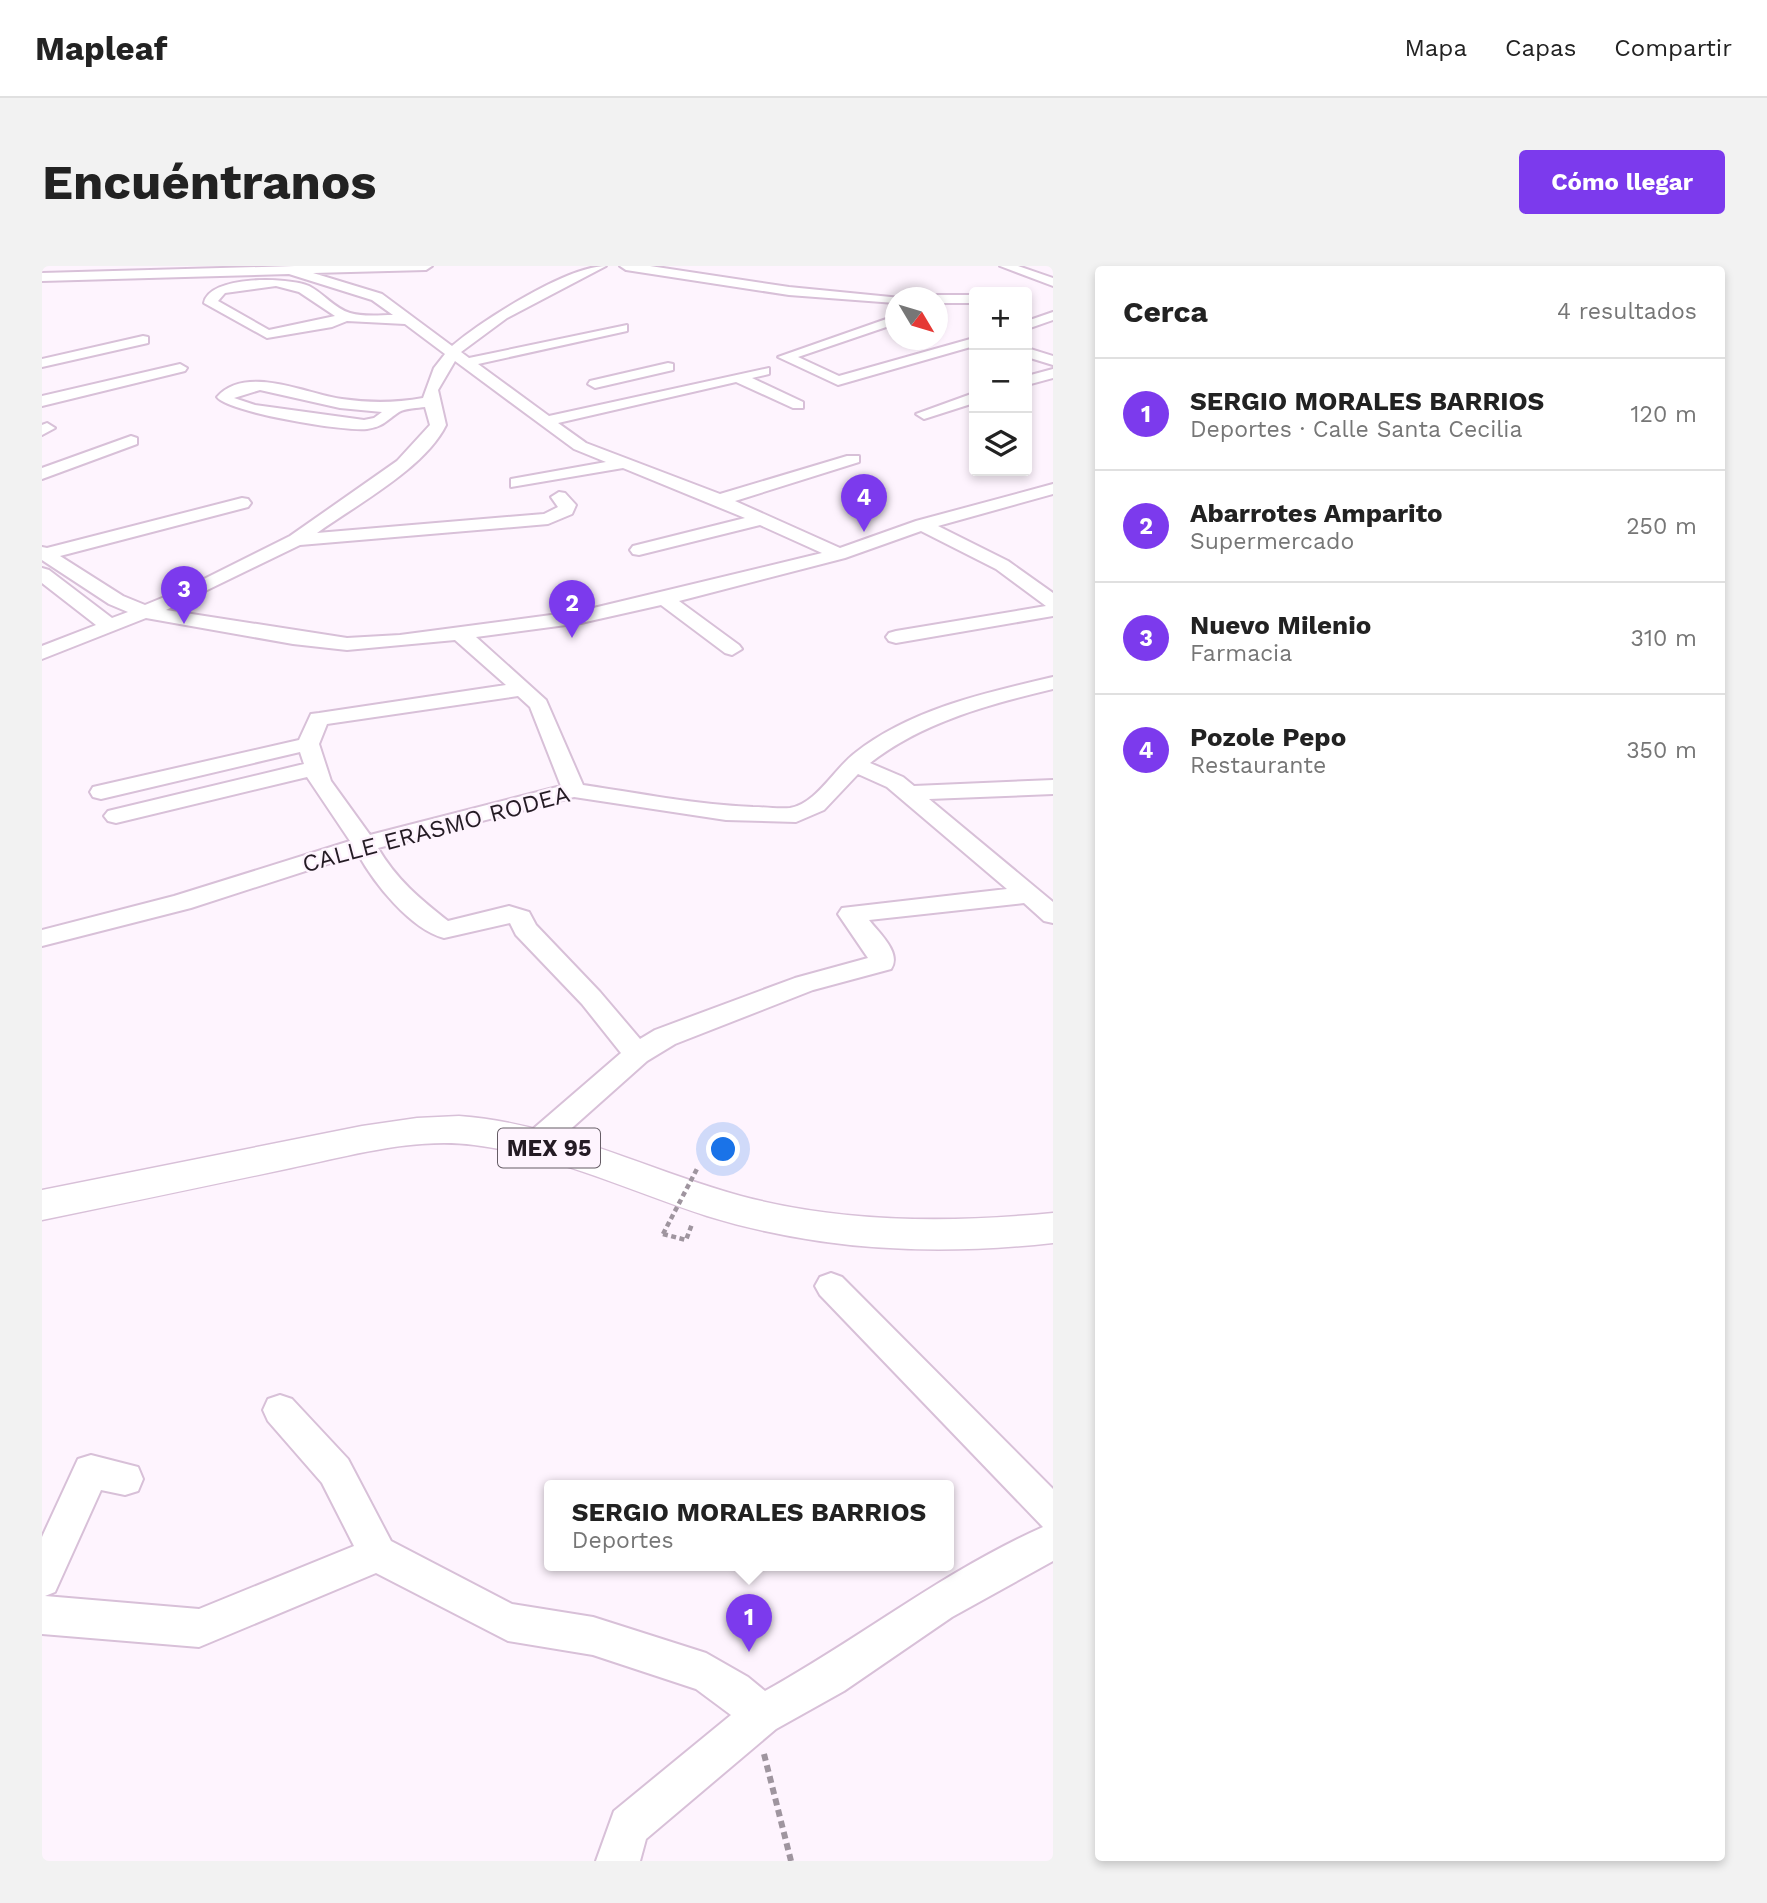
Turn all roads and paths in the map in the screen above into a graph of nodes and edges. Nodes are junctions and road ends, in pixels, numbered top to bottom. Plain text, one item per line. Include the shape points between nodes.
1 (426, 266) edge
2 (600, 266) edge
3 (626, 266) edge
4 (1006, 266) edge
5 (386, 267) edge
6 (301, 269) edge
7 (42, 276) edge
8 (1053, 282) edge
9 (885, 298) edge
10 (948, 299) edge
11 (968, 299) edge
12 (948, 304) edge
13 (1036, 304) dead end
14 (1053, 308) edge
15 (1053, 316) edge
16 (345, 317) junction
17 (409, 320) junction
18 (885, 323) edge
19 (1032, 324) edge
20 (622, 328) dead end
21 (143, 340) dead end
22 (969, 343) edge
23 (948, 349) edge
24 (946, 350) edge
25 (453, 352) junction
26 (1032, 354) edge
27 (144, 362) dead end
28 (469, 362) junction
29 (1053, 362) edge
30 (42, 363) edge
31 (668, 367) dead end
32 (180, 368) dead end
33 (764, 371) dead end
34 (1053, 373) edge
35 (738, 377) junction
36 (1032, 379) edge
37 (42, 387) edge
38 (969, 400) edge
39 (42, 401) edge
40 (431, 401) junction
41 (637, 401) junction
42 (798, 405) dead end
43 (390, 408) junction
44 (924, 414) dead end
45 (546, 421) junction
46 (131, 441) dead end
47 (853, 459) dead end
48 (621, 464) junction
49 (42, 474) edge
50 (517, 483) dead end
51 (1053, 489) edge
52 (559, 497) dead end
53 (719, 500) junction
54 (242, 503) dead end
55 (763, 519) junction
56 (922, 525) junction
57 (296, 540) junction
58 (639, 550) dead end
59 (43, 553) edge
60 (839, 554) junction
61 (42, 574) edge
62 (664, 599) junction
63 (1053, 602) edge
64 (1053, 610) edge
65 (146, 612) junction
66 (111, 627) junction
67 (462, 635) junction
68 (896, 637) dead end
69 (733, 649) dead end
70 (42, 653) edge
71 (1053, 684) edge
72 (524, 689) junction
73 (308, 744) junction
74 (855, 764) junction
75 (316, 768) junction
76 (1053, 787) edge
77 (574, 790) junction
78 (101, 792) dead end
79 (909, 793) junction
80 (116, 816) dead end
81 (364, 844) junction
82 (1027, 895) junction
83 (1053, 915) edge
84 (42, 938) edge
85 (637, 1054) junction
86 (536, 1143) junction
87 (698, 1167) dead end
88 (42, 1205) edge
89 (1053, 1228) edge
90 (686, 1240) dead end
91 (831, 1286) dead end
92 (280, 1410) dead end
93 (125, 1479) dead end
94 (1053, 1514) edge
95 (1053, 1541) edge
96 (378, 1554) junction
97 (42, 1579) edge
98 (42, 1615) edge
99 (762, 1715) junction
100 (618, 1861) edge
101 (791, 1861) edge

1 - 5 street
2 - 25 street via 483,328
3 - 9 street via 789,291
4 - 8 street
5 - 6 street
6 - 7 street
6 - 17 street via 369,294
10 - 11 street
11 - 12 street
13 - 14 street
15 - 19 street
16 - 16 street via 304,289 276,282 220,290 211,299 267,334
16 - 17 street
17 - 25 street
18 - 24 street via 785,357 838,381
20 - 28 street
21 - 30 street
22 - 23 street
25 - 28 street
25 - 40 street via 436,379
26 - 29 street
27 - 37 street
28 - 45 street
31 - 41 street via 602,383
32 - 39 street
33 - 35 street
34 - 36 street
35 - 41 street
35 - 42 street
38 - 44 street
40 - 43 street
40 - 57 street via 438,425 433,435 403,464
41 - 45 street
43 - 43 street via 260,386 224,397 253,409 364,425 379,422
45 - 48 street via 580,446
46 - 49 street
47 - 53 street
48 - 50 street
48 - 53 street
51 - 56 street
52 - 57 street via 566,509 548,519
53 - 55 street
54 - 59 street
55 - 58 street
55 - 60 street
56 - 60 street
56 - 63 street via 1002,565
57 - 65 street
59 - 65 street via 116,600
60 - 62 street
61 - 66 street
62 - 67 street
62 - 69 street
64 - 68 street
65 - 66 street
65 - 67 street via 347,644
66 - 70 street
67 - 72 street
71 - 74 street, CALLE ERASMO RODEA via 942,713 878,746
72 - 73 street via 319,719
72 - 77 street via 539,705
73 - 75 street
73 - 78 street
74 - 77 street, CALLE ERASMO RODEA via 817,805 796,815 726,813
74 - 79 street
75 - 80 street
75 - 81 street via 320,781
76 - 79 street
77 - 81 street, CALLE ERASMO RODEA
79 - 82 street
81 - 84 street, CALLE ERASMO RODEA via 182,902
81 - 85 street via 382,876 438,927 449,930 509,914 520,918
82 - 83 street
82 - 85 street via 851,914 881,954 882,963 804,984 689,1027
85 - 86 street
86 - 88 main road, MEX 95 via 471,1131 401,1133
86 - 89 main road, MEX 95 via 695,1196 796,1223 922,1235
87 - 90 path, bridge via 663,1234
91 - 94 street
92 - 96 street via 335,1471
93 - 97 street via 92,1471
95 - 99 street via 938,1604 830,1677
96 - 98 street via 199,1628
96 - 99 street via 508,1622 593,1636 706,1673
99 - 100 street via 629,1826
99 - 101 path via 764,1758

